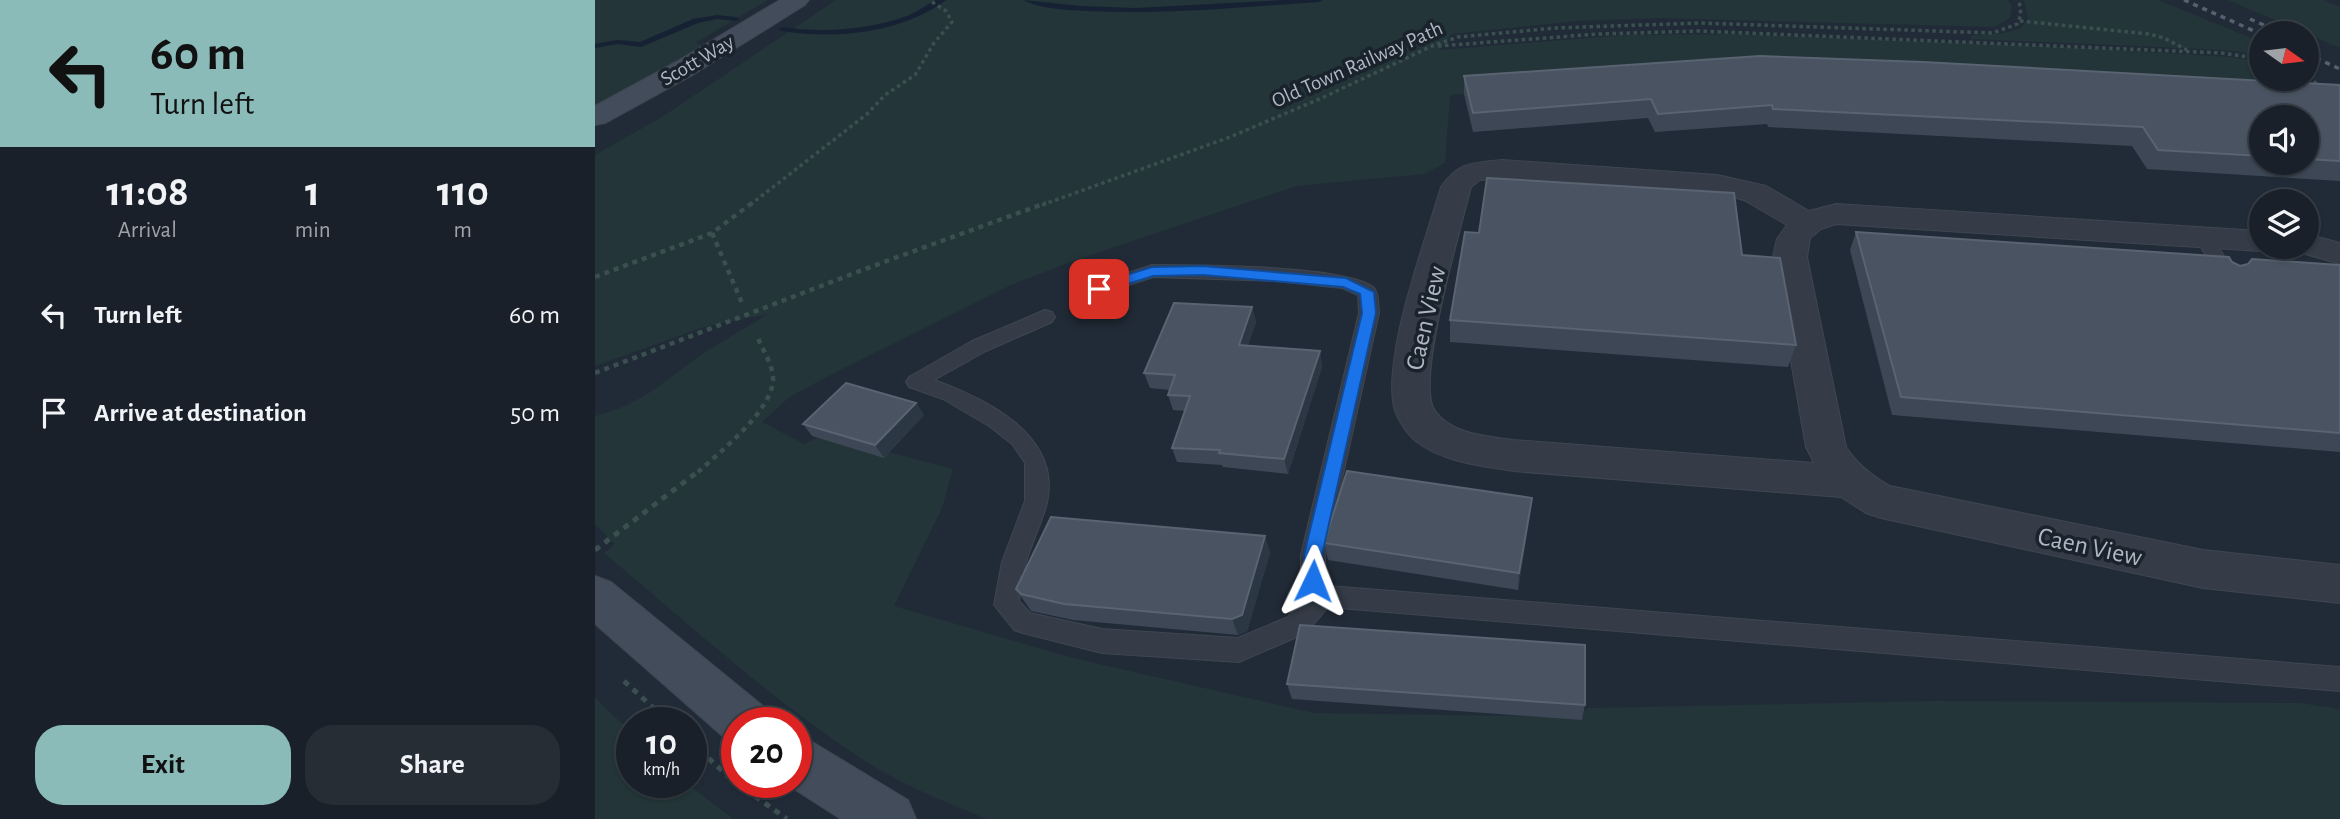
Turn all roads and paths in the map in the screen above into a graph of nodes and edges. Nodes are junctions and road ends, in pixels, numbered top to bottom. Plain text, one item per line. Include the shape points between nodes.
1 (797, 0) edge
2 (929, 0) edge
3 (2019, 0) edge
4 (2020, 21) junction
5 (1962, 34) junction
6 (1965, 41) junction
7 (1431, 46) junction
8 (2191, 52) junction
9 (2249, 58) edge
10 (2319, 84) edge
11 (2329, 89) edge
12 (595, 117) edge
13 (1807, 223) junction
14 (712, 233) junction
15 (2204, 238) junction
16 (2249, 240) edge
17 (2319, 248) edge
18 (2340, 254) edge
19 (2227, 275) edge
20 (595, 277) edge
21 (1099, 289) dead end
22 (742, 303) dead end
23 (1045, 317) dead end
24 (758, 338) dead end
25 (595, 373) edge
26 (1848, 481) junction
27 (595, 551) edge
28 (2340, 584) edge
29 (595, 596) edge
30 (1322, 596) junction
31 (616, 673) dead end
32 (2340, 680) edge
33 (653, 707) edge
34 (726, 707) edge
35 (707, 757) edge
36 (812, 771) edge
37 (787, 819) edge
38 (889, 819) edge

1 - 12 street, Scott Way
2 - 14 path via 951,16 951,22 915,75
3 - 4 path
4 - 5 path, Old Town Railway Path via 2006,30
4 - 8 path via 2149,34
5 - 6 path
5 - 7 path, Old Town Railway Path via 1657,24 1498,33 1458,37
6 - 7 path via 1669,31
6 - 8 path
7 - 25 path, Old Town Railway Path via 1230,137
8 - 9 path
10 - 11 path
13 - 15 street via 1836,214
13 - 26 street, Caen View via 1790,243 1790,257 1826,447
13 - 26 street, Caen View via 1755,193 1717,184 1523,170 1473,172 1456,187 1409,388 1419,419 1434,434 1488,451
14 - 20 path
14 - 22 path
15 - 16 street
15 - 19 lane
17 - 18 street
21 - 30 lane via 1152,271 1203,271 1346,282 1367,292 1369,313 1313,555 1313,581
23 - 30 lane via 949,360 916,382 996,419 1020,439 1037,462 1036,501 1014,562 1006,605 1023,622 1102,641 1239,650 1297,625
24 - 27 path via 773,376 772,387 751,421 670,497
26 - 28 street, Caen View via 1881,501 2132,556
29 - 34 street
30 - 32 lane
31 - 33 path
35 - 37 path
36 - 38 street

